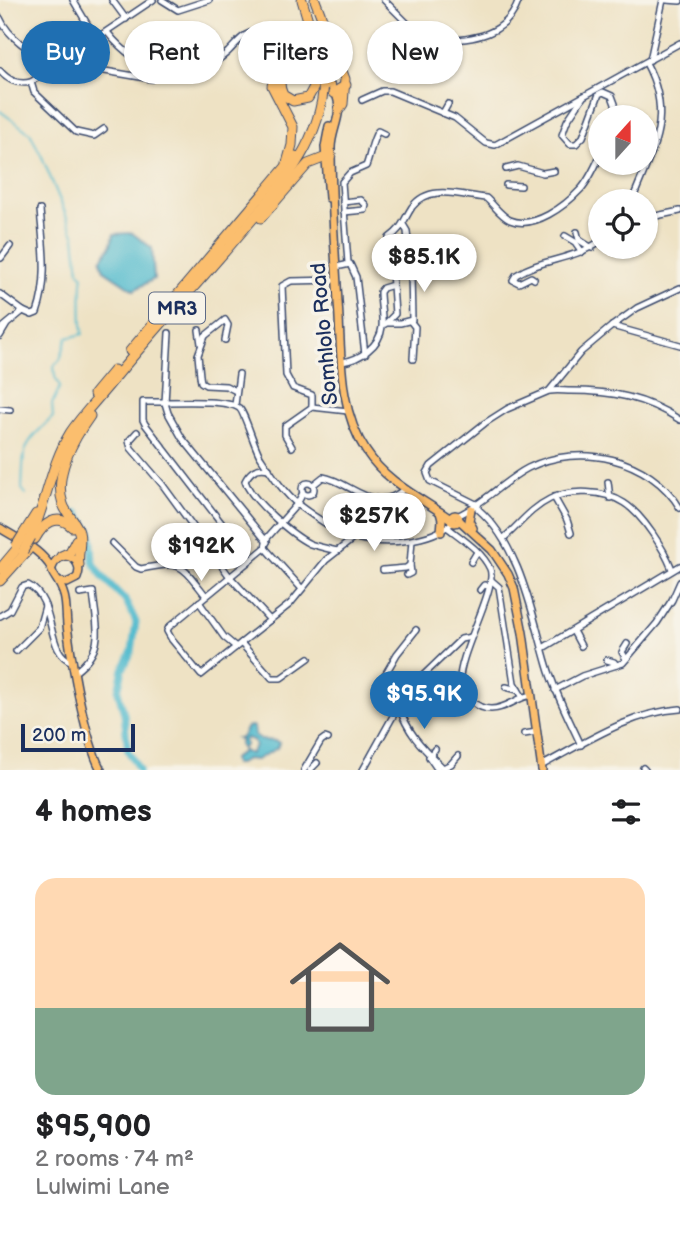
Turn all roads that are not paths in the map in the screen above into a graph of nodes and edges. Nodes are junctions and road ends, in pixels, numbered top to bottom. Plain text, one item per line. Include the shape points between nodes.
1 (73, 0) edge
2 (112, 0) edge
3 (153, 0) edge
4 (162, 0) edge
5 (209, 0) edge
6 (301, 0) edge
7 (308, 0) edge
8 (315, 0) edge
9 (384, 0) edge
10 (519, 0) edge
11 (665, 0) edge
12 (680, 1) edge
13 (0, 18) edge
14 (126, 19) junction
15 (85, 21) edge
16 (308, 21) edge
17 (311, 21) edge
18 (110, 30) edge
19 (110, 36) edge
20 (238, 39) edge
21 (21, 41) edge
22 (680, 43) edge
23 (648, 61) junction
24 (0, 71) edge
25 (24, 84) edge
26 (32, 84) edge
27 (272, 84) edge
28 (279, 84) edge
29 (316, 84) edge
30 (318, 84) edge
31 (319, 84) edge
32 (328, 84) edge
33 (346, 85) junction
34 (334, 91) junction
35 (420, 93) dead end
36 (583, 97) junction
37 (362, 100) dead end
38 (414, 101) junction
39 (449, 103) dead end
40 (595, 105) edge
41 (615, 105) edge
42 (339, 110) junction
43 (443, 113) junction
44 (588, 124) edge
45 (104, 129) dead end
46 (658, 129) edge
47 (383, 134) dead end
48 (328, 156) junction
49 (285, 168) junction
50 (506, 169) dead end
51 (554, 171) dead end
52 (590, 175) edge
53 (506, 185) dead end
54 (521, 186) dead end
55 (343, 202) junction
56 (40, 210) dead end
57 (680, 211) edge
58 (344, 212) junction
59 (658, 216) edge
60 (404, 226) junction
61 (577, 232) dead end
62 (565, 236) dead end
63 (10, 246) dead end
64 (588, 246) edge
65 (0, 248) edge
66 (588, 250) edge
67 (582, 252) junction
68 (0, 259) edge
69 (216, 262) junction
70 (348, 263) junction
71 (336, 267) junction
72 (534, 279) dead end
73 (337, 280) junction
74 (393, 285) junction
75 (680, 288) edge
76 (0, 294) edge
77 (23, 311) junction
78 (411, 322) junction
79 (384, 324) junction
80 (612, 326) junction
81 (3, 328) edge
82 (200, 330) dead end
83 (169, 333) dead end
84 (0, 336) edge
85 (225, 340) dead end
86 (680, 345) edge
87 (201, 347) junction
88 (365, 354) junction
89 (414, 359) dead end
90 (342, 362) junction
91 (120, 371) junction
92 (239, 374) dead end
93 (236, 391) junction
94 (549, 391) junction
95 (165, 403) junction
96 (235, 405) junction
97 (312, 407) junction
98 (0, 409) edge
99 (10, 410) dead end
100 (348, 411) junction
101 (680, 420) edge
102 (137, 432) dead end
103 (292, 447) dead end
104 (270, 469) junction
105 (608, 482) dead end
106 (404, 489) junction
107 (554, 497) junction
108 (610, 498) junction
109 (297, 504) junction
110 (430, 505) junction
111 (472, 508) junction
112 (680, 508) edge
113 (440, 512) junction
114 (453, 522) junction
115 (282, 523) junction
116 (0, 528) edge
117 (475, 533) junction
118 (571, 533) dead end
119 (29, 536) junction
120 (354, 538) junction
121 (504, 538) junction
122 (412, 540) junction
123 (113, 543) dead end
124 (266, 545) junction
125 (25, 549) junction
126 (338, 551) junction
127 (477, 552) junction
128 (0, 557) edge
129 (60, 557) junction
130 (250, 560) junction
131 (471, 562) dead end
132 (79, 565) junction
133 (410, 565) junction
134 (680, 566) edge
135 (52, 568) junction
136 (0, 569) edge
137 (672, 569) junction
138 (383, 570) dead end
139 (407, 575) dead end
140 (230, 577) junction
141 (0, 579) edge
142 (75, 580) junction
143 (59, 581) junction
144 (680, 582) edge
145 (490, 583) junction
146 (302, 589) junction
147 (480, 590) dead end
148 (80, 594) dead end
149 (206, 596) junction
150 (199, 602) junction
151 (483, 603) junction
152 (45, 605) junction
153 (476, 606) dead end
154 (0, 616) edge
155 (270, 620) junction
156 (66, 622) junction
157 (506, 626) junction
158 (497, 627) dead end
159 (416, 630) dead end
160 (573, 631) junction
161 (471, 637) junction
162 (457, 643) junction
163 (627, 644) dead end
164 (238, 645) junction
165 (581, 646) dead end
166 (543, 648) junction
167 (457, 651) dead end
168 (16, 652) dead end
169 (309, 658) dead end
170 (626, 659) junction
171 (607, 660) dead end
172 (73, 662) junction
173 (503, 665) dead end
174 (616, 665) junction
175 (511, 666) junction
176 (428, 670) junction
177 (594, 672) junction
178 (75, 673) junction
179 (429, 678) dead end
180 (382, 680) dead end
181 (597, 680) dead end
182 (571, 682) junction
183 (506, 687) dead end
184 (555, 690) junction
185 (575, 690) dead end
186 (520, 693) junction
187 (405, 694) junction
188 (532, 695) junction
189 (398, 705) junction
190 (408, 706) dead end
191 (483, 707) junction
192 (680, 709) edge
193 (484, 715) dead end
194 (537, 732) junction
195 (524, 734) dead end
196 (328, 739) dead end
197 (379, 741) junction
198 (581, 745) junction
199 (384, 748) dead end
200 (435, 749) dead end
201 (429, 754) junction
202 (458, 755) dead end
203 (317, 763) dead end
204 (364, 766) edge
205 (542, 768) edge
206 (443, 769) edge
207 (101, 770) edge
208 (304, 770) edge
209 (310, 770) edge
210 (372, 770) edge

1 - 15 street
2 - 14 street
3 - 14 street
4 - 5 street via 178,9
6 - 16 highway, MR3
7 - 17 highway, MR3
8 - 33 highway
9 - 10 street via 434,42 488,35 511,15
11 - 12 street
11 - 23 street
13 - 21 street via 10,34
14 - 18 street
19 - 20 street via 139,62 166,71 202,69
22 - 23 street
23 - 36 street
23 - 46 street via 659,99
24 - 25 street
26 - 45 street via 34,92 76,132 94,136
27 - 49 highway via 293,127
28 - 29 highway via 283,95 293,101 307,97
30 - 49 highway, MR3 via 306,136
31 - 69 highway, MR3 via 320,116 305,149 282,185
32 - 34 main road
33 - 34 highway
33 - 42 highway
34 - 42 main road, Somhlolo Road
34 - 48 main road, Somhlolo Road via 336,106 326,137
35 - 38 street
36 - 43 street via 495,145
36 - 44 street via 562,135 576,144
37 - 38 street via 390,91
38 - 43 street
39 - 43 street
40 - 41 street via 603,92 612,96
42 - 48 main road, Somhlolo Road
47 - 55 street via 377,131 373,138 366,166 350,173 342,183
48 - 69 highway via 308,164
48 - 71 main road, Somhlolo Road
49 - 119 highway, MR3 via 79,412 55,451
50 - 51 street
52 - 60 street via 583,187 554,211 536,219 512,221 486,198 446,193 426,196 414,205
53 - 54 street
55 - 58 street
55 - 58 street via 361,200 366,205 365,210
56 - 77 street via 45,278 37,313
57 - 59 street
58 - 70 street
60 - 74 street via 389,238
60 - 78 street via 411,272
61 - 64 street
62 - 67 street
63 - 68 street
65 - 68 street
66 - 67 street
67 - 72 street via 532,266 513,280
69 - 91 highway, MR3
70 - 71 street
70 - 88 street via 356,277
71 - 73 main road, Somhlolo Road
73 - 90 main road, Somhlolo Road
73 - 97 street via 291,281 282,286 286,375 293,388 313,397
74 - 79 street via 395,314
74 - 79 street via 380,292
75 - 80 street via 637,308
76 - 77 street
77 - 81 street
78 - 79 street
78 - 89 street via 415,327
79 - 88 street
80 - 86 street
80 - 94 street via 581,352
81 - 84 street
82 - 87 street
83 - 95 street
85 - 87 street via 225,320 205,336
87 - 93 street via 201,382
88 - 90 street
90 - 100 main road, Somhlolo Road
91 - 119 highway, MR3 via 69,434
91 - 132 highway via 79,434 62,476 61,500 79,531
92 - 93 street
93 - 96 street
94 - 101 street via 600,390 649,403
94 - 111 street via 475,429 431,466 427,477
95 - 96 street
95 - 124 street via 183,438
95 - 130 street via 144,402 145,424
96 - 104 street via 244,412 250,438
97 - 100 street
97 - 103 street via 285,425
98 - 99 street
100 - 106 main road, Somhlolo Road via 368,454
102 - 140 street via 129,441 131,448
104 - 109 street
104 - 115 street via 252,471 245,483
105 - 108 street
106 - 109 street via 388,500 362,495 323,477 313,485 304,483
106 - 110 main road, Somhlolo Road
107 - 108 street via 583,492
107 - 118 street
107 - 121 street via 525,516
108 - 137 street via 625,504 641,520
109 - 115 street
109 - 120 street
110 - 113 main road, Somhlolo Road
110 - 114 main road, Somhlolo Road
111 - 112 street via 527,468 550,460 606,457 656,480
111 - 114 street
111 - 117 main road via 469,520
111 - 121 street
113 - 114 main road, Somhlolo Road
113 - 114 main road via 442,518
114 - 117 main road, Somhlolo Road
114 - 122 street
114 - 127 street
115 - 124 street
115 - 126 street via 312,544
116 - 125 main road
117 - 188 main road, Somhlolo Road via 499,559 514,588
119 - 125 highway, MR3, bridge
119 - 129 highway via 51,520 66,521 76,541
120 - 122 street
120 - 126 street
121 - 166 street
122 - 133 street
123 - 149 street via 141,569 171,563 184,568
124 - 130 street
124 - 146 street
125 - 128 highway
125 - 129 main road
125 - 135 main road
125 - 136 highway, MR3
125 - 141 highway, MR3
126 - 146 street
127 - 131 street
127 - 145 street via 491,569
129 - 132 main road via 72,557
129 - 135 main road
130 - 140 street
132 - 142 main road
133 - 138 street
133 - 139 street
134 - 137 street
135 - 143 main road
137 - 160 street
140 - 149 street
140 - 155 street
142 - 143 main road
142 - 156 main road
143 - 156 main road
144 - 170 street via 656,623
145 - 147 street
145 - 151 street
145 - 157 street via 499,587
146 - 155 street
148 - 178 street via 93,592 97,648
149 - 150 street
150 - 164 street via 224,637
150 - 164 street via 167,631 201,675
151 - 153 street
151 - 161 street
152 - 154 street via 38,591 25,585 10,610
152 - 168 street via 39,628
152 - 172 street via 58,650
155 - 164 street
156 - 172 main road
157 - 158 street
157 - 175 street
159 - 180 street
160 - 165 street
160 - 166 street
161 - 162 street
161 - 191 street via 460,683 463,695
162 - 167 street
162 - 176 street
163 - 170 street via 622,652
164 - 169 street via 272,678 281,678
166 - 184 street
170 - 174 street
171 - 174 street
172 - 178 main road
173 - 175 street
174 - 177 street
175 - 186 street
176 - 179 street
176 - 187 street
177 - 181 street
177 - 182 street
178 - 207 main road
182 - 184 street
182 - 185 street
183 - 186 street
184 - 198 street
186 - 188 street
186 - 191 street via 506,706
187 - 189 street
187 - 190 street
188 - 194 main road, Somhlolo Road
189 - 197 street
189 - 201 street via 406,727
191 - 193 street
192 - 198 street via 626,723
194 - 195 street
194 - 205 main road, Somhlolo Road
196 - 208 street via 321,741
197 - 199 street
197 - 204 street
198 - 205 street
200 - 201 street
201 - 206 street
202 - 206 street
203 - 209 street
204 - 210 street

